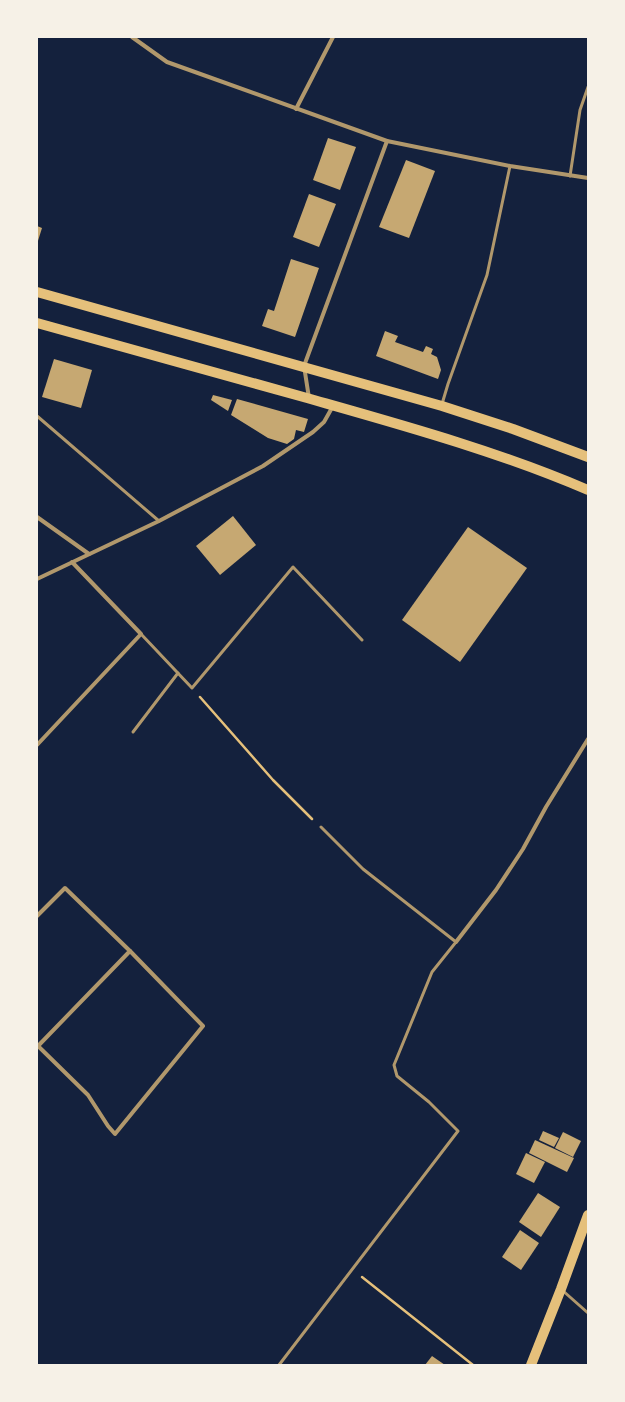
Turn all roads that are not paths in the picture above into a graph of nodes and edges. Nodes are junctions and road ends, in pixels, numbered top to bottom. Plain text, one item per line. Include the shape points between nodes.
1 (132, 37) edge
2 (333, 37) edge
3 (588, 87) edge
4 (296, 108) junction
5 (387, 141) junction
6 (510, 166) junction
7 (570, 176) junction
8 (588, 178) edge
9 (37, 292) edge
10 (37, 323) edge
11 (304, 366) junction
12 (309, 399) junction
13 (333, 405) junction
14 (442, 406) junction
15 (37, 416) edge
16 (588, 457) edge
17 (588, 490) edge
18 (37, 517) edge
19 (159, 521) junction
20 (89, 554) junction
21 (72, 562) junction
22 (37, 579) edge
23 (141, 634) junction
24 (362, 640) dead end
25 (178, 673) junction
26 (133, 732) dead end
27 (588, 739) edge
28 (37, 744) edge
29 (321, 827) road end
30 (37, 916) edge
31 (456, 942) junction
32 (130, 951) junction
33 (37, 1046) edge
34 (588, 1214) edge
35 (561, 1289) junction
36 (588, 1313) edge
37 (279, 1365) edge
38 (531, 1365) edge

1 - 4 street via 167,62
2 - 4 street
3 - 7 lane via 580,110
4 - 5 street
5 - 6 street
5 - 11 street
6 - 7 street
6 - 14 lane via 487,275
7 - 8 street
9 - 11 main road
10 - 12 main road
11 - 12 street
11 - 14 main road
12 - 13 main road
13 - 17 main road via 502,456
13 - 19 street via 324,422 313,432 263,466
14 - 16 main road
15 - 19 lane
18 - 20 street
19 - 20 street
20 - 21 street
21 - 22 street
21 - 23 street
23 - 25 lane
23 - 28 street
24 - 25 lane via 293,567 192,688
25 - 26 lane
27 - 31 street via 496,890
29 - 31 lane via 363,870
30 - 32 street via 65,888
31 - 37 lane via 432,972 394,1065 397,1076 429,1102 458,1131
32 - 33 street
32 - 33 street via 203,1026 115,1134 88,1095
34 - 35 main road
35 - 36 lane
35 - 38 main road

